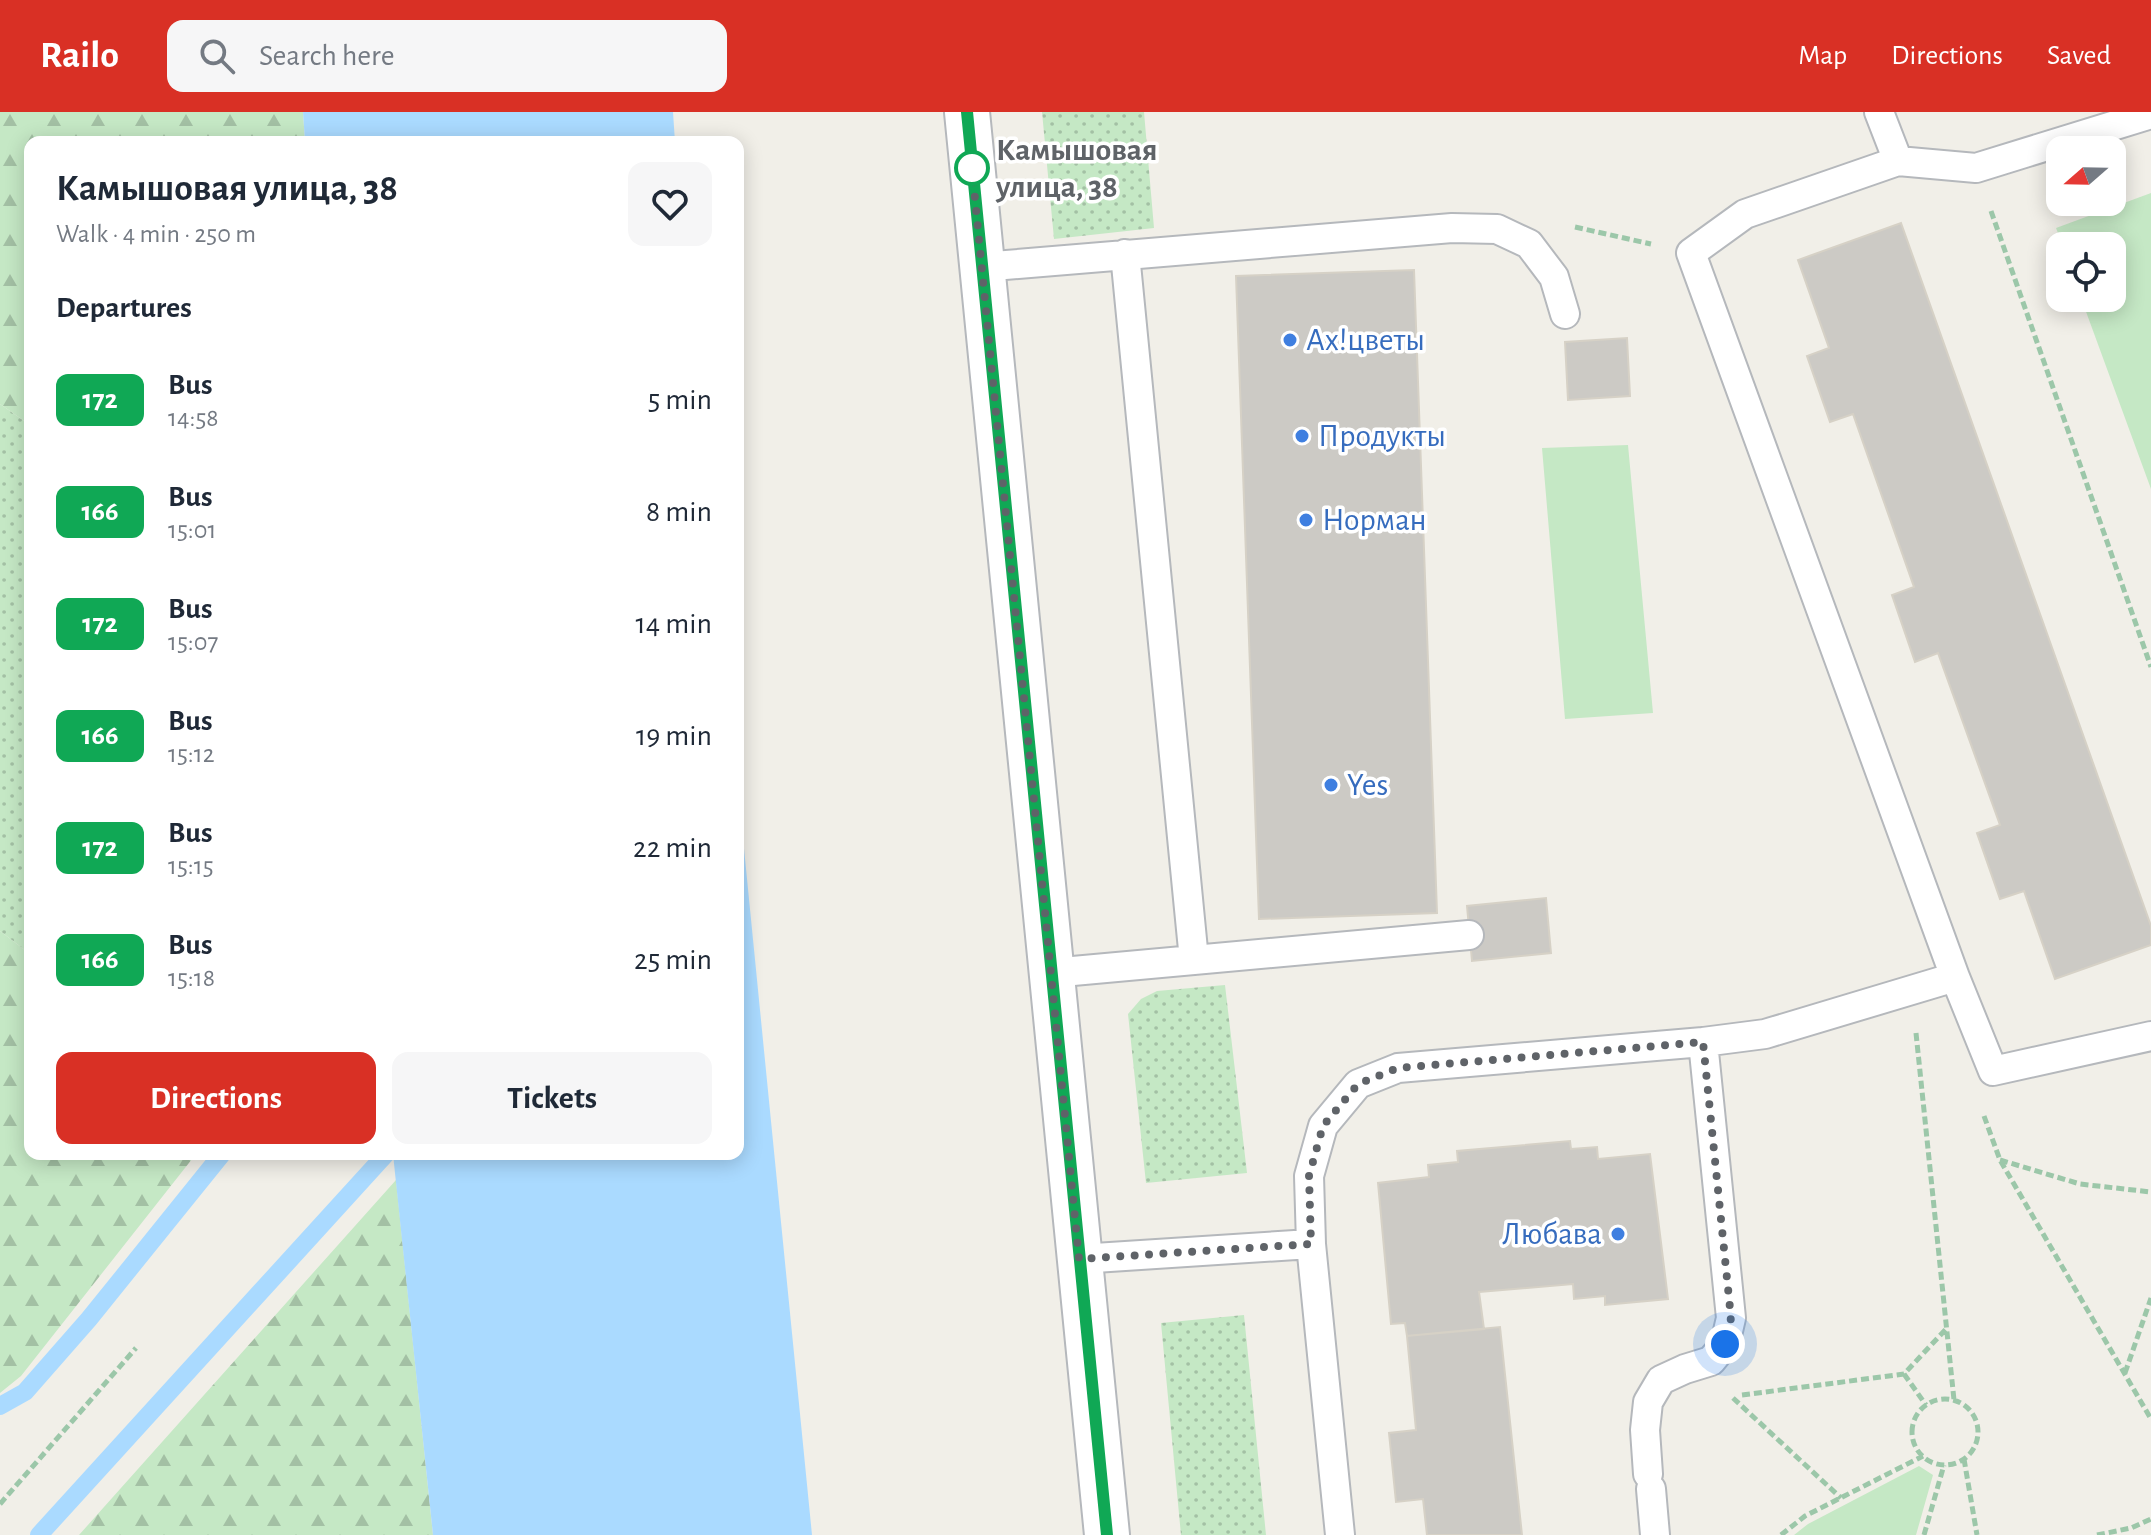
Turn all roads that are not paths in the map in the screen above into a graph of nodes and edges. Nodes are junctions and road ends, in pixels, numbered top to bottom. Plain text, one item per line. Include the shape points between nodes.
1 (967, 112) edge
2 (1879, 112) edge
3 (2151, 114) edge
4 (1898, 161) junction
5 (1125, 254) junction
6 (981, 267) junction
7 (1565, 314) dead end
8 (1469, 935) dead end
9 (1194, 960) junction
10 (1051, 973) junction
11 (1955, 977) junction
12 (2151, 1036) edge
13 (1703, 1042) junction
14 (1311, 1244) junction
15 (1079, 1259) junction
16 (1107, 1535) edge
17 (1340, 1535) edge
18 (1655, 1535) edge

1 - 6 street
2 - 4 lane
3 - 4 lane via 1976,168
4 - 11 lane via 1745,214 1691,253
5 - 6 lane
5 - 7 lane via 1452,228 1497,229 1529,244 1554,277
5 - 9 lane
6 - 10 street
8 - 9 lane
9 - 10 lane
10 - 15 street
11 - 12 lane via 1993,1071
11 - 13 lane via 1765,1034
13 - 14 lane via 1398,1068 1358,1084 1323,1126 1309,1176
13 - 18 lane via 1731,1318 1725,1344 1711,1361 1661,1380 1648,1402 1645,1430
14 - 15 lane
14 - 17 lane
15 - 16 street

